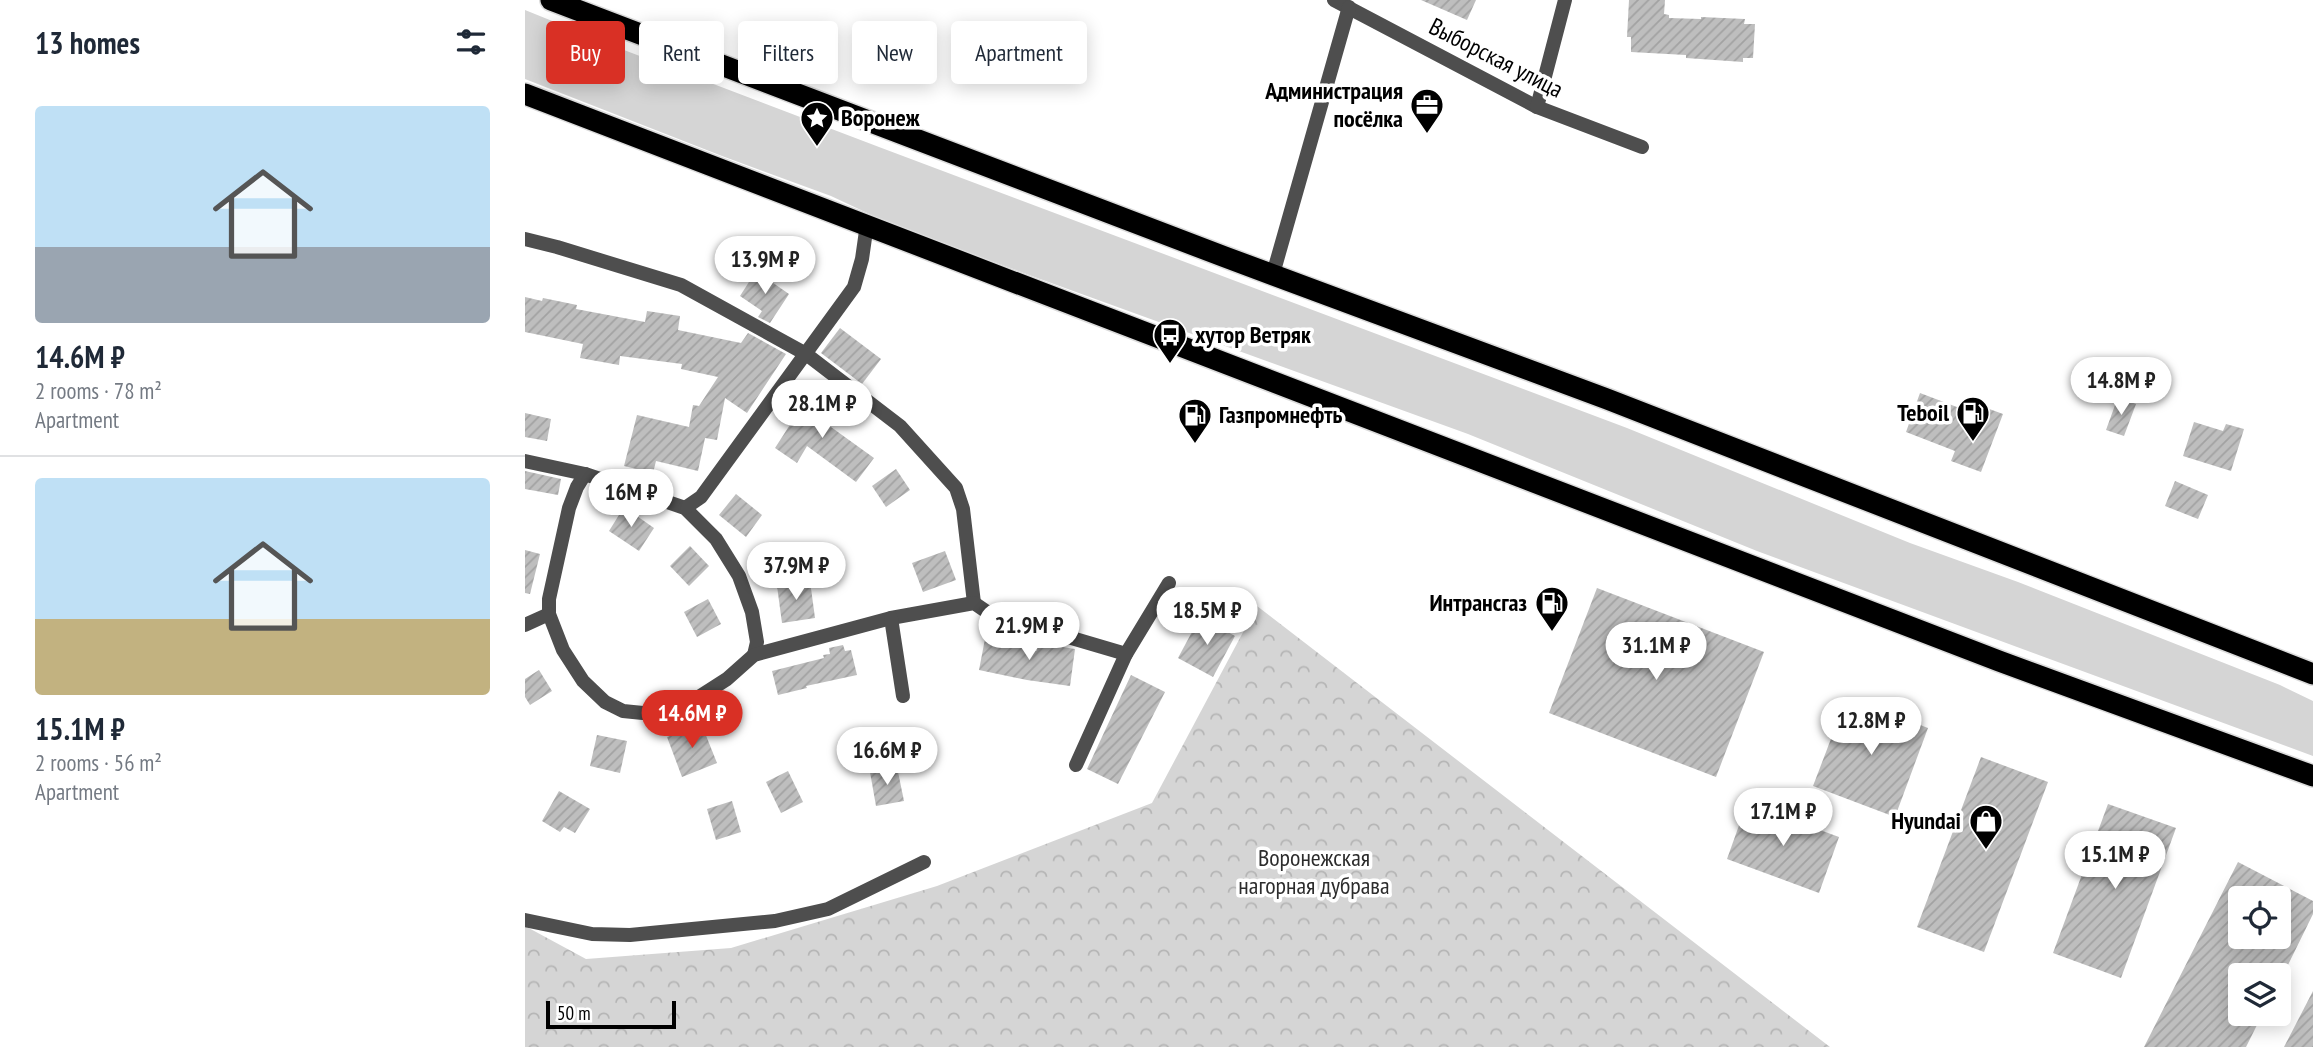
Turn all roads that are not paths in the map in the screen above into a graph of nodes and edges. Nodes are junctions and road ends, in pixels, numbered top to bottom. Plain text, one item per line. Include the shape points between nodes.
1 (551, 0) edge
2 (1334, 0) edge
3 (1565, 0) edge
4 (1349, 7) junction
5 (525, 94) edge
6 (1537, 107) junction
7 (1642, 147) dead end
8 (867, 224) junction
9 (525, 239) edge
10 (1273, 274) junction
11 (806, 355) junction
12 (525, 461) edge
13 (585, 474) junction
14 (685, 508) junction
15 (1169, 583) dead end
16 (974, 603) junction
17 (549, 614) junction
18 (891, 618) junction
19 (525, 625) edge
20 (1126, 654) junction
21 (754, 655) junction
22 (2313, 674) edge
23 (903, 696) dead end
24 (1076, 765) dead end
25 (2313, 776) edge
26 (924, 862) dead end
27 (525, 920) edge

1 - 10 highway
2 - 4 street, Выборская улица
3 - 6 street
4 - 6 street, Выборская улица
4 - 10 street
5 - 8 highway
6 - 7 street, Выборская улица
8 - 11 street via 854,287
8 - 25 highway via 1986,656
9 - 11 street via 681,285
10 - 22 highway
11 - 14 street via 701,497
11 - 16 street via 899,426 956,488 963,509
12 - 13 street
13 - 14 street
13 - 17 street via 569,508
14 - 21 street via 716,539 739,576 752,612 757,642
15 - 20 street
16 - 18 street
16 - 20 street via 990,614
17 - 19 street
17 - 21 street via 563,650 583,681 605,702 623,711 669,709 699,697
18 - 21 street
18 - 23 street
20 - 24 street
26 - 27 street via 828,909 775,921 630,935 592,934

